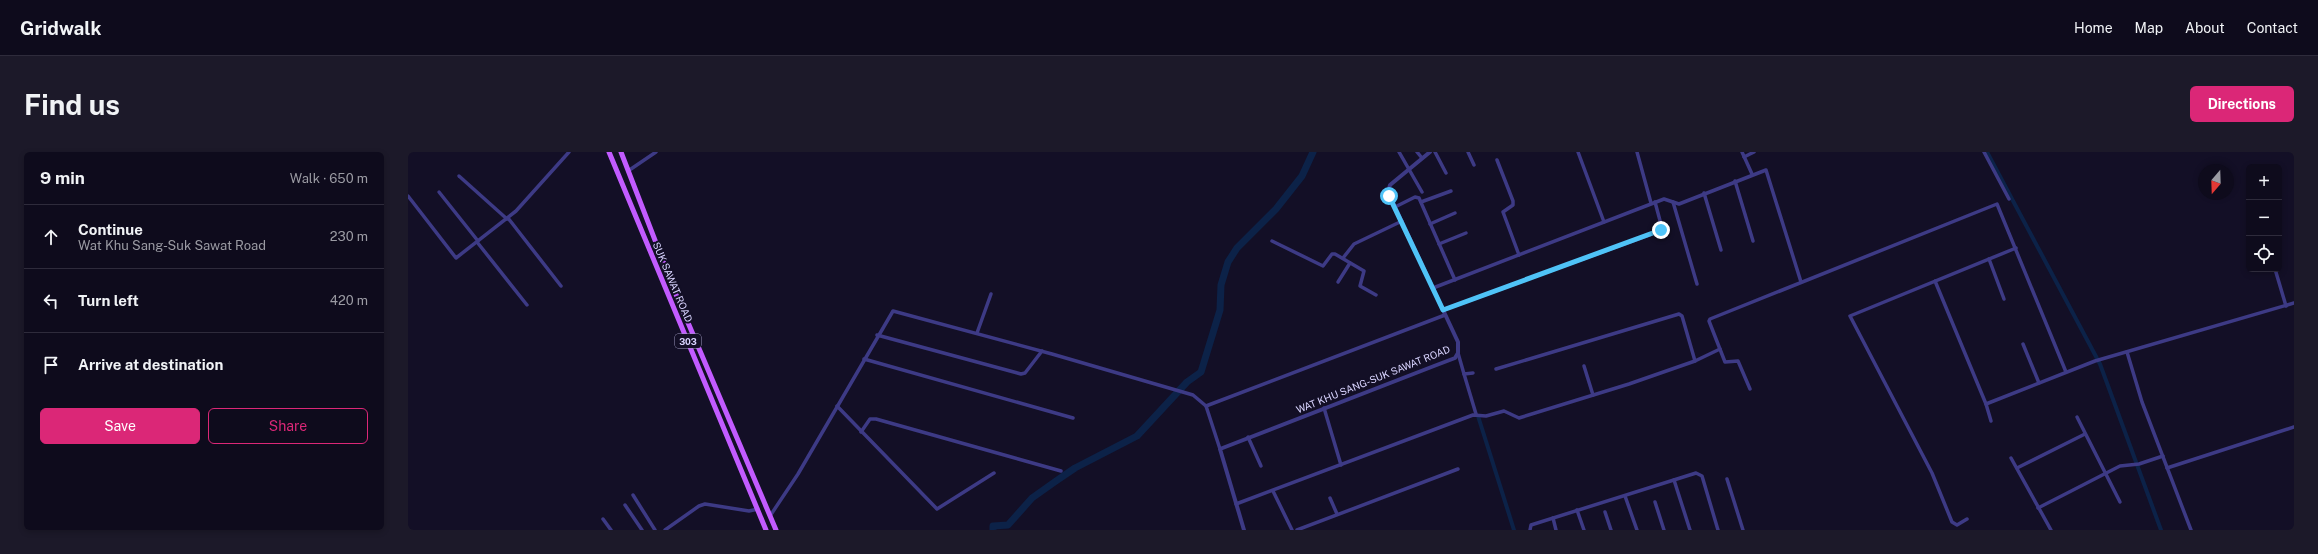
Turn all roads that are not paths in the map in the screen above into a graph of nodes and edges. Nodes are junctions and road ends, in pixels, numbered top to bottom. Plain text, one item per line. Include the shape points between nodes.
1 (569, 152) edge
2 (609, 152) edge
3 (621, 152) edge
4 (656, 152) edge
5 (1399, 152) edge
6 (1417, 152) edge
7 (1430, 152) edge
8 (1435, 152) edge
9 (1468, 152) edge
10 (1578, 152) edge
11 (1637, 152) edge
12 (1742, 152) edge
13 (1754, 152) edge
14 (1984, 152) edge
15 (1744, 157) junction
16 (1422, 158) junction
17 (1497, 160) dead end
18 (1474, 165) dead end
19 (1410, 168) junction
20 (628, 172) junction
21 (1446, 173) dead end
22 (1752, 174) junction
23 (459, 176) dead end
24 (1735, 181) junction
25 (1452, 191) dead end
26 (439, 192) dead end
27 (1422, 192) dead end
28 (1704, 193) junction
29 (408, 196) edge
30 (2009, 199) dead end
31 (1421, 202) junction
32 (1673, 202) junction
33 (1653, 203) junction
34 (1395, 207) junction
35 (1455, 213) dead end
36 (508, 219) junction
37 (1402, 221) junction
38 (1604, 222) junction
39 (1430, 224) junction
40 (1466, 233) dead end
41 (477, 241) junction
42 (1272, 241) dead end
43 (1753, 241) dead end
44 (1439, 244) junction
45 (2016, 248) junction
46 (1721, 250) dead end
47 (1519, 255) junction
48 (1343, 258) junction
49 (1989, 258) junction
50 (1350, 263) junction
51 (2276, 272) edge
52 (1455, 280) junction
53 (1935, 281) junction
54 (1338, 282) dead end
55 (1801, 282) junction
56 (1697, 284) dead end
57 (561, 286) dead end
58 (1433, 288) junction
59 (991, 294) dead end
60 (1376, 295) dead end
61 (2004, 299) dead end
62 (2294, 303) edge
63 (527, 305) dead end
64 (2286, 306) junction
65 (1443, 310) junction
66 (1445, 315) junction
67 (976, 333) junction
68 (877, 335) junction
69 (2023, 344) dead end
70 (1720, 349) junction
71 (1042, 351) junction
72 (2127, 352) junction
73 (1458, 353) junction
74 (864, 359) junction
75 (1695, 361) junction
76 (1584, 366) dead end
77 (1496, 369) dead end
78 (2066, 372) junction
79 (1473, 373) dead end
80 (1464, 374) junction
81 (2038, 383) junction
82 (1750, 389) dead end
83 (1593, 395) junction
84 (1986, 404) junction
85 (837, 406) junction
86 (1206, 406) junction
87 (1324, 408) junction
88 (1476, 414) junction
89 (2077, 417) dead end
90 (1073, 418) dead end
91 (1991, 421) dead end
92 (2294, 427) edge
93 (861, 432) junction
94 (2085, 434) junction
95 (1248, 437) junction
96 (1220, 449) junction
97 (2163, 456) junction
98 (2011, 458) dead end
99 (1341, 465) junction
100 (1261, 466) dead end
101 (2017, 468) junction
102 (2167, 468) junction
103 (1458, 469) dead end
104 (1061, 471) dead end
105 (994, 473) dead end
106 (2104, 473) junction
107 (1727, 479) dead end
108 (1674, 480) junction
109 (1274, 491) junction
110 (633, 495) dead end
111 (1625, 496) junction
112 (1330, 498) dead end
113 (1656, 502) dead end
114 (2120, 502) dead end
115 (1236, 504) junction
116 (625, 505) dead end
117 (2038, 508) junction
118 (758, 509) junction
119 (1577, 510) junction
120 (1605, 512) dead end
121 (1337, 514) junction
122 (770, 516) junction
123 (1553, 518) junction
124 (603, 519) dead end
125 (1967, 519) dead end
126 (611, 530) edge
127 (642, 530) edge
128 (655, 530) edge
129 (665, 530) edge
130 (766, 530) edge
131 (776, 530) edge
132 (1244, 530) edge
133 (1292, 530) edge
134 (1297, 530) edge
135 (1530, 530) edge
136 (1556, 530) edge
137 (1584, 530) edge
138 (1611, 530) edge
139 (1637, 530) edge
140 (1664, 530) edge
141 (1690, 530) edge
142 (1718, 530) edge
143 (1743, 530) edge
144 (2050, 530) edge
145 (2191, 530) edge

1 - 36 street
2 - 118 main road, SUK SAWAT ROAD / 303
3 - 20 main road, SUK SAWAT ROAD / 303
4 - 20 street
5 - 19 street
6 - 16 street
7 - 16 street, WAT KHU SANG-SUK SAWAT ROAD
8 - 21 street
9 - 18 street
10 - 38 street
11 - 33 street
12 - 15 street
13 - 15 street
14 - 30 street
15 - 22 street
16 - 19 street, WAT KHU SANG-SUK SAWAT ROAD
17 - 47 street via 1513,201 1513,205 1503,212
19 - 27 street
19 - 34 street, WAT KHU SANG-SUK SAWAT ROAD via 1389,187 1388,192
20 - 122 main road, SUK SAWAT ROAD / 303 via 675,292
22 - 24 street
22 - 55 street via 1766,170
23 - 36 street
24 - 28 street
24 - 43 street
25 - 31 street
26 - 41 street
28 - 32 street via 1679,204
28 - 46 street
29 - 41 street via 456,258
31 - 34 street via 1416,196
31 - 39 street
32 - 33 street via 1667,199
32 - 56 street
33 - 38 street
33 - 65 street via 1662,228 1660,231
34 - 37 street, WAT KHU SANG-SUK SAWAT ROAD
35 - 39 street
36 - 41 street
36 - 57 street
37 - 48 street via 1354,244
37 - 58 street, WAT KHU SANG-SUK SAWAT ROAD
38 - 47 street
39 - 44 street
40 - 44 street
41 - 63 street
42 - 48 street via 1323,266 1332,254
44 - 52 street
45 - 49 street
45 - 55 street via 1998,204
45 - 78 street
47 - 52 street
48 - 50 street
49 - 53 street
49 - 61 street
50 - 54 street
50 - 60 street via 1365,272 1360,286
51 - 64 street
52 - 58 street
53 - 84 street
53 - 125 street via 1852,314 1850,318 1932,473 1952,522 1957,525
55 - 70 street via 1710,319
58 - 65 street, WAT KHU SANG-SUK SAWAT ROAD
59 - 67 street
62 - 64 street
64 - 72 street
65 - 66 street, WAT KHU SANG-SUK SAWAT ROAD
66 - 73 street, WAT KHU SANG-SUK SAWAT ROAD via 1458,342
66 - 86 street
67 - 68 street via 893,311
67 - 71 street
68 - 71 street via 1021,374 1025,373
68 - 74 street
69 - 81 street
70 - 75 street
70 - 82 street via 1726,363 1736,360 1738,362
71 - 86 street via 1182,392 1198,399
72 - 78 street
72 - 97 street
73 - 80 street
73 - 87 street, WAT KHU SANG-SUK SAWAT ROAD via 1455,358
74 - 85 street
74 - 90 street
75 - 77 street via 1682,316 1679,314
75 - 83 street
76 - 83 street
78 - 81 street
79 - 80 street
80 - 88 street
81 - 84 street
83 - 88 street via 1519,418 1504,411 1484,416
84 - 91 street
85 - 93 street
85 - 122 street
86 - 96 street
87 - 95 street, WAT KHU SANG-SUK SAWAT ROAD
87 - 99 street
88 - 99 street
89 - 94 street
92 - 102 street
93 - 104 street via 870,419 876,419
93 - 105 street via 937,509
94 - 101 street
94 - 106 street
95 - 96 street, WAT KHU SANG-SUK SAWAT ROAD
95 - 100 street
96 - 115 street
97 - 102 street
97 - 106 street via 2139,464 2122,465
98 - 101 street
99 - 109 street
101 - 117 street
102 - 145 street
103 - 121 street
106 - 114 street
106 - 117 street
107 - 143 street
108 - 111 street
108 - 141 street
108 - 142 street via 1700,474
109 - 115 street
109 - 133 street
110 - 128 street
111 - 119 street
111 - 139 street
112 - 121 street
113 - 140 street
115 - 132 street
116 - 127 street
117 - 144 street
118 - 129 street via 749,511 705,504
118 - 130 main road, SUK SAWAT ROAD / 303
119 - 123 street
119 - 137 street
120 - 138 street
121 - 134 street
122 - 131 main road, SUK SAWAT ROAD / 303
123 - 135 street via 1532,525
123 - 136 street
124 - 126 street

